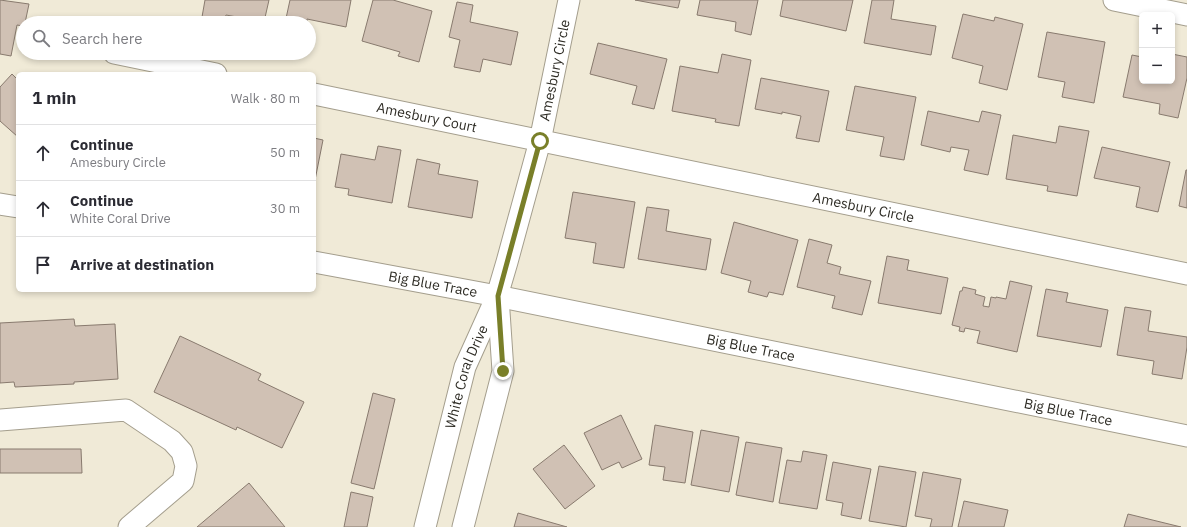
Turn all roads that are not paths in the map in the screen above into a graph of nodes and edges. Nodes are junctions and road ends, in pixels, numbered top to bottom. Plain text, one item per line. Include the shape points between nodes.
1 (569, 0) edge
2 (1114, 0) edge
3 (1187, 15) edge
4 (148, 60) edge
5 (206, 72) edge
6 (316, 94) edge
7 (540, 141) junction
8 (0, 204) edge
9 (16, 207) edge
10 (316, 262) edge
11 (1187, 274) edge
12 (498, 296) junction
13 (0, 420) edge
14 (1187, 436) edge
15 (129, 527) edge
16 (425, 527) edge
17 (463, 527) edge

1 - 7 street, Amesbury Circle
2 - 3 street
4 - 5 street
6 - 7 street, Amesbury Court
7 - 11 street, Amesbury Circle
7 - 12 street, Amesbury Circle
8 - 9 street
10 - 12 street, Big Blue Trace
12 - 14 street, Big Blue Trace
12 - 16 street, White Coral Drive via 465,367
12 - 17 street, White Coral Drive via 503,371
13 - 15 street via 126,410 172,441 182,452 186,466 183,481

